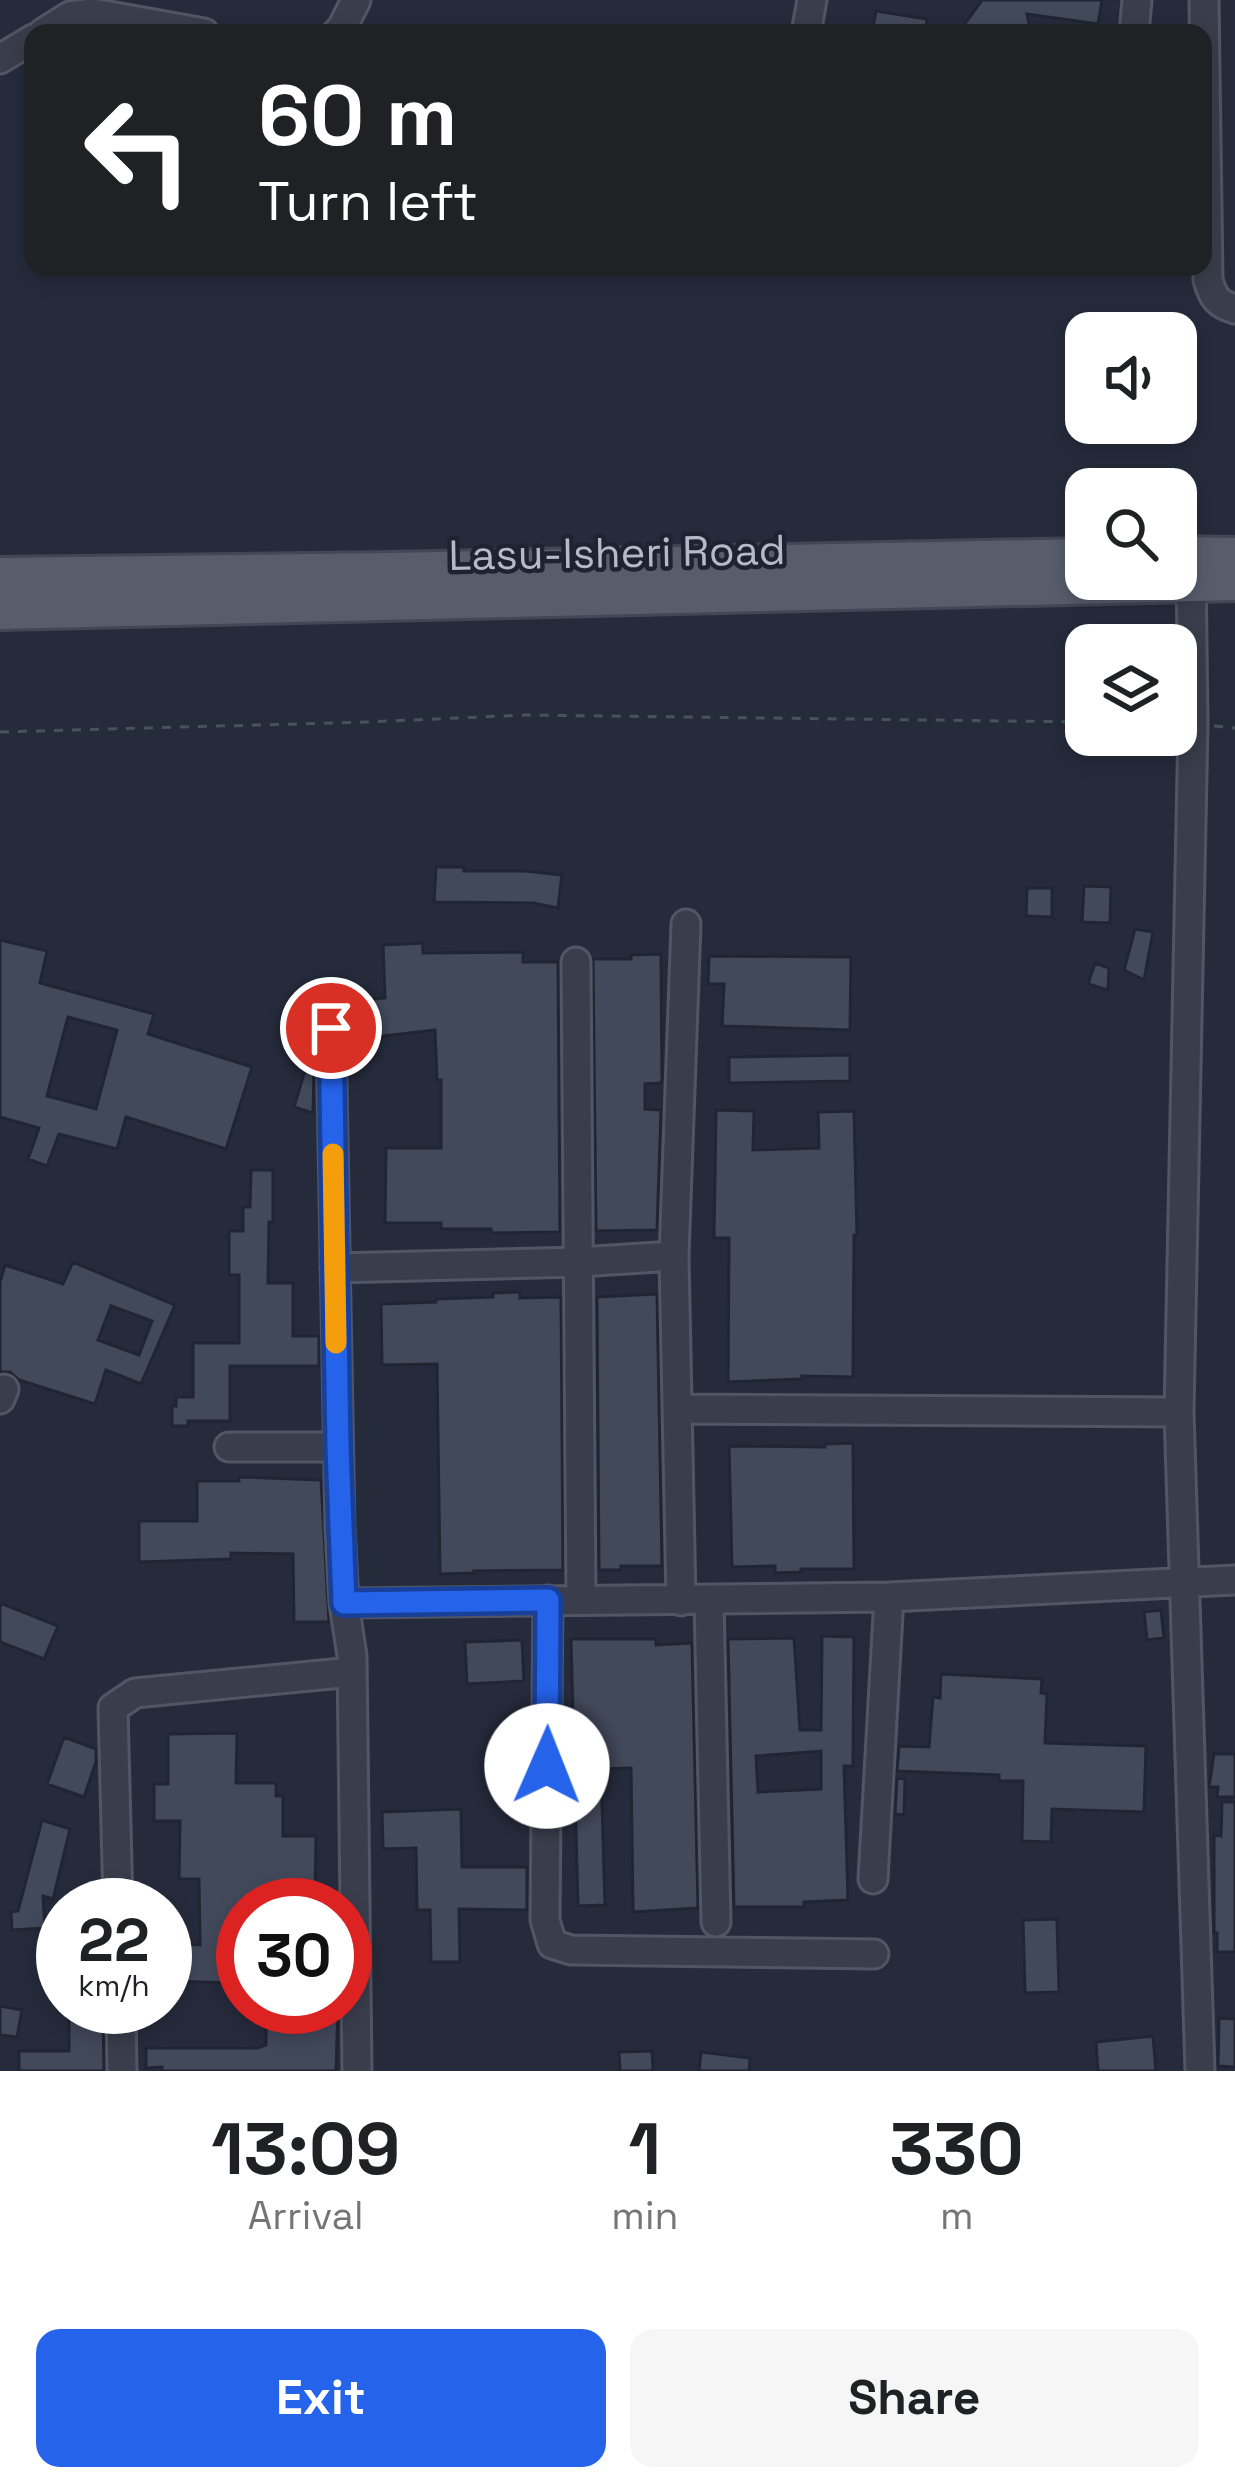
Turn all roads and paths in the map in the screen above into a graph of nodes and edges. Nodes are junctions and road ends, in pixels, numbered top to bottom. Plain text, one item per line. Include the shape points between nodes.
1 (57, 24) edge
2 (154, 24) edge
3 (1208, 276) edge
4 (1235, 309) edge
5 (1235, 556) edge
6 (1065, 557) edge
7 (1197, 562) edge
8 (1197, 568) edge
9 (1065, 569) edge
10 (0, 576) edge
11 (1235, 582) edge
12 (1186, 600) edge
13 (0, 613) edge
14 (1065, 722) edge
15 (0, 732) edge
16 (686, 925) dead end
17 (576, 962) dead end
18 (331, 1028) dead end
19 (674, 1256) junction
20 (580, 1262) junction
21 (335, 1268) junction
22 (678, 1408) junction
23 (1179, 1412) junction
24 (338, 1447) junction
25 (230, 1448) dead end
26 (1235, 1580) edge
27 (1185, 1584) junction
28 (890, 1598) junction
29 (548, 1600) junction
30 (581, 1600) junction
31 (695, 1601) junction
32 (344, 1603) junction
33 (352, 1672) junction
34 (117, 1878) edge
35 (873, 1879) dead end
36 (716, 1922) dead end
37 (874, 1954) dead end
38 (121, 2034) edge
39 (122, 2071) edge
40 (357, 2071) edge
41 (1200, 2071) edge

1 - 2 street via 92,13
3 - 4 street via 1213,296
5 - 7 main road, Lasu-Isheri Road
6 - 10 main road, Lasu-Isheri Road
8 - 11 main road, Lasu-Isheri Road
9 - 13 main road, Lasu-Isheri Road
12 - 23 street via 1190,922
14 - 15 path via 525,715
16 - 19 street
17 - 20 street
18 - 21 street
19 - 20 street
19 - 22 street
20 - 21 street
20 - 30 street
21 - 24 street
22 - 23 street
22 - 31 street
23 - 27 street
24 - 25 street
24 - 32 street
26 - 27 street
27 - 28 street
27 - 41 street
28 - 31 street
28 - 35 street
29 - 30 street
29 - 32 street
29 - 37 street via 544,1920 552,1944
30 - 31 street
31 - 36 street
32 - 33 street
33 - 34 street via 135,1693 112,1708
33 - 40 street
38 - 39 street

